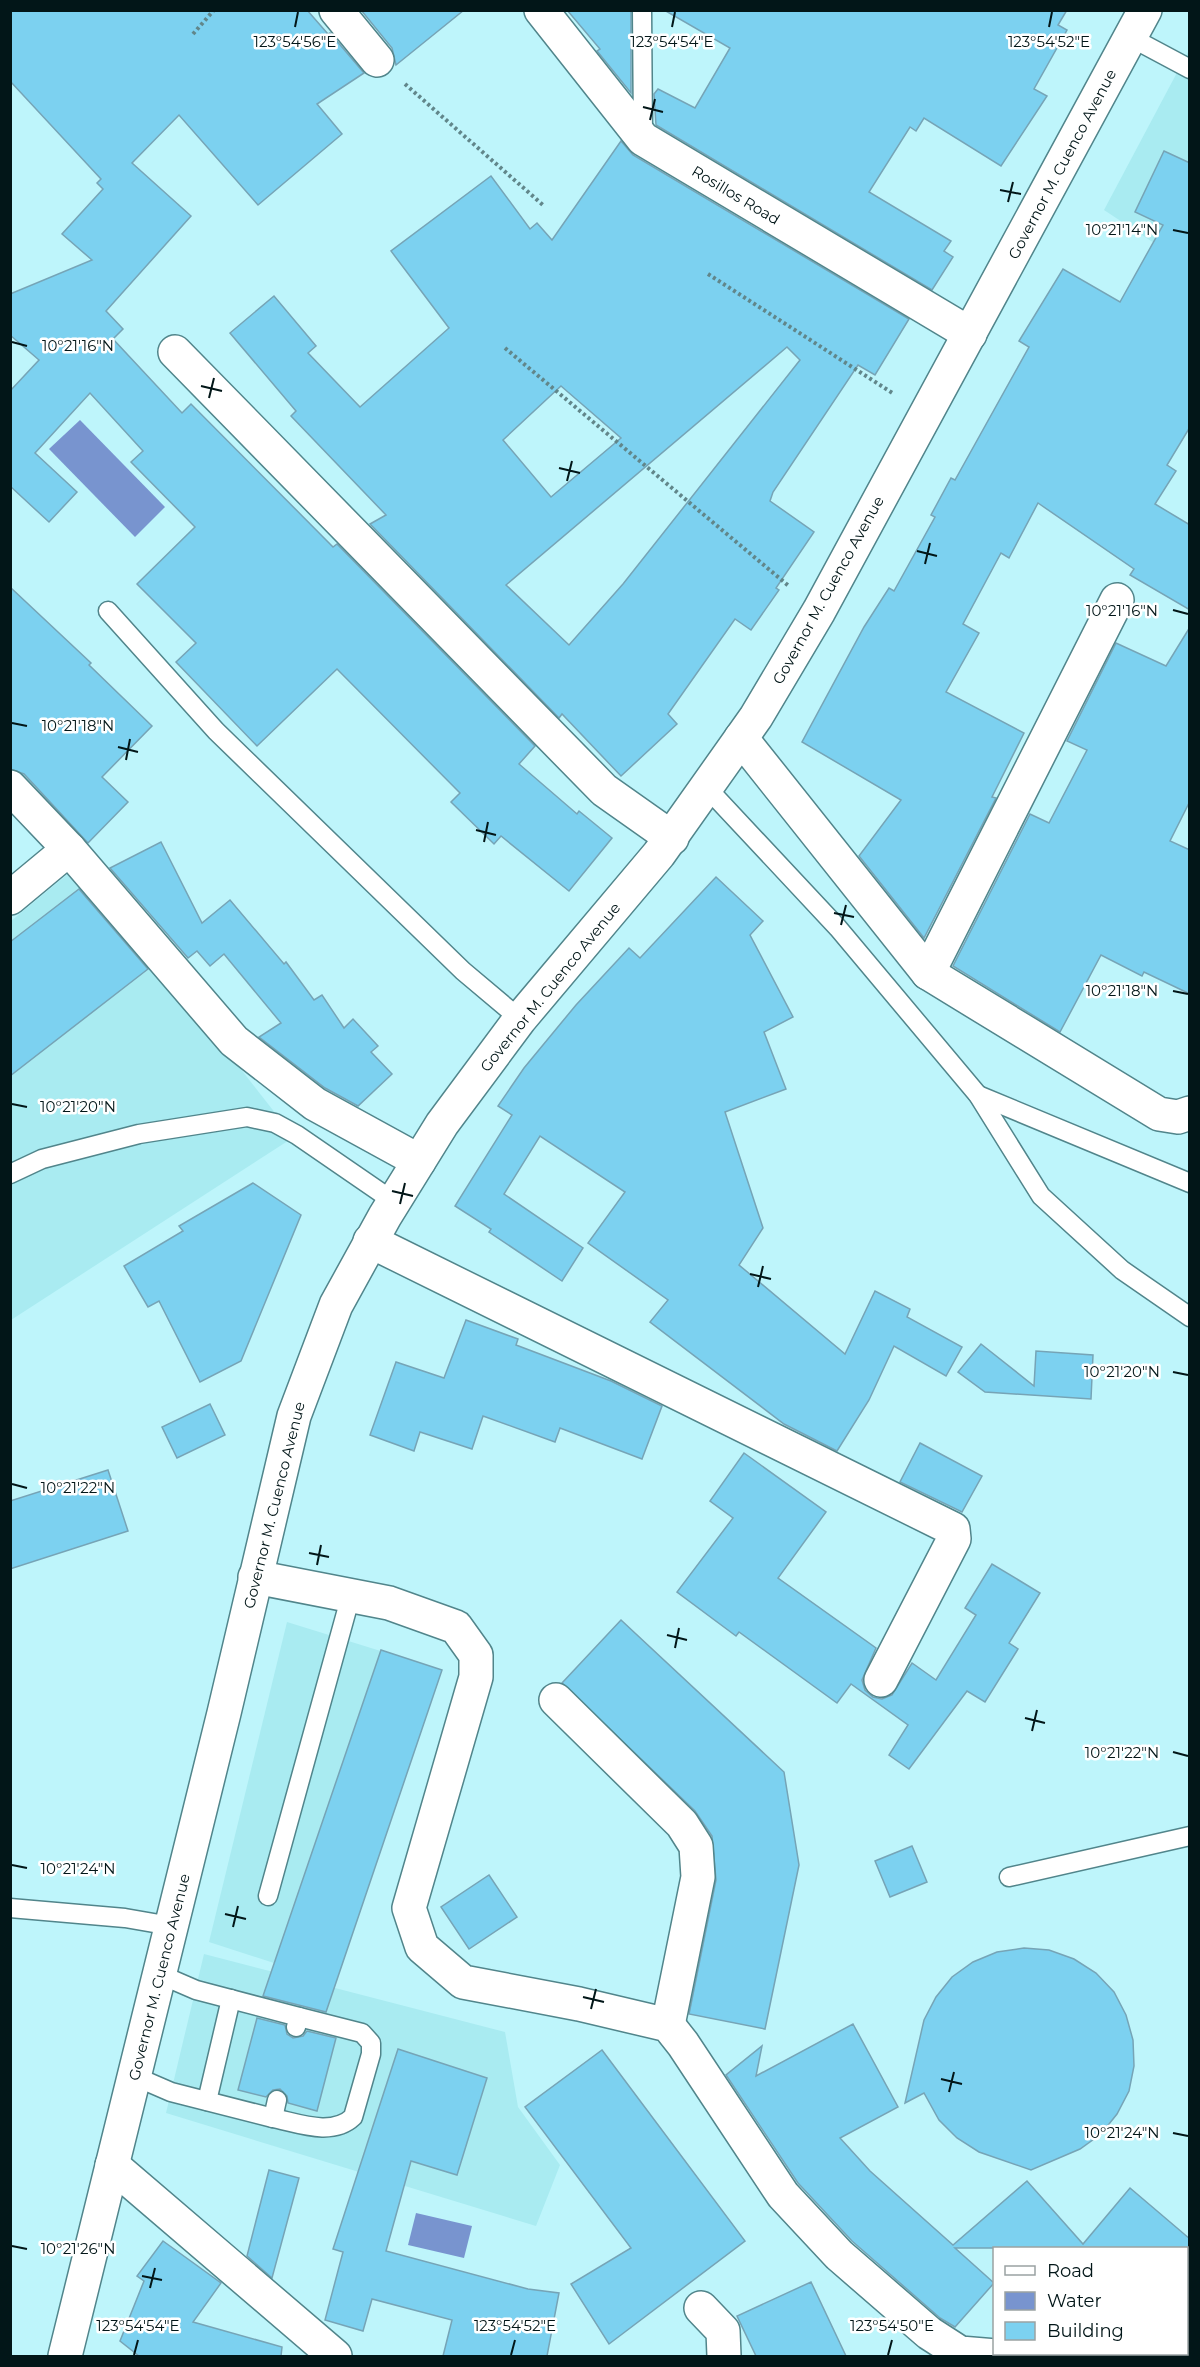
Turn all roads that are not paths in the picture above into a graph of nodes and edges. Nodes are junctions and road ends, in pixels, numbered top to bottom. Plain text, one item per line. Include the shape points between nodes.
1 (541, 10) edge
2 (642, 10) edge
3 (331, 18) edge
4 (1137, 24) edge
5 (377, 60) road end
6 (1190, 69) edge
7 (643, 139) junction
8 (970, 334) junction
9 (176, 352) dead end
10 (1117, 600) dead end
11 (108, 611) dead end
12 (741, 738) junction
13 (10, 788) edge
14 (708, 789) junction
15 (672, 837) junction
16 (69, 849) junction
17 (10, 898) edge
18 (928, 973) junction
19 (520, 1019) junction
20 (978, 1095) junction
21 (1190, 1113) edge
22 (419, 1161) junction
23 (10, 1174) edge
24 (1190, 1183) edge
25 (393, 1201) junction
26 (370, 1241) junction
27 (1190, 1317) edge
28 (255, 1577) junction
29 (351, 1595) junction
30 (880, 1680) dead end
31 (556, 1700) dead end
32 (1190, 1836) edge
33 (1009, 1878) dead end
34 (268, 1896) dead end
35 (10, 1908) edge
36 (171, 1926) junction
37 (159, 1974) junction
38 (231, 1999) junction
39 (668, 2025) junction
40 (134, 2076) junction
41 (207, 2101) junction
42 (112, 2165) junction
43 (701, 2308) dead end
44 (998, 2355) edge
45 (65, 2356) edge
46 (335, 2356) edge
47 (724, 2356) edge

1 - 7 street, Rosillos Road
2 - 7 lane
3 - 5 street
4 - 6 lane
4 - 8 street, Governor M. Cuenco Avenue
7 - 8 street, Rosillos Road
8 - 12 street, Governor M. Cuenco Avenue via 819,611
9 - 15 street via 604,790
10 - 18 street
11 - 19 lane via 216,731 463,971
12 - 14 street, Governor M. Cuenco Avenue
12 - 18 street
13 - 16 street
14 - 15 street, Governor M. Cuenco Avenue
14 - 20 lane via 838,928
15 - 19 street, Governor M. Cuenco Avenue
16 - 17 street
16 - 22 street via 234,1041 315,1104
18 - 21 street via 1159,1114 1178,1117
19 - 22 street, Governor M. Cuenco Avenue
20 - 24 lane
20 - 27 lane via 1041,1196 1122,1270
22 - 25 street, Governor M. Cuenco Avenue
23 - 25 lane via 42,1159 140,1134 247,1117 275,1123 297,1135
25 - 26 street, Governor M. Cuenco Avenue
26 - 28 street, Governor M. Cuenco Avenue via 336,1305 294,1416
26 - 30 street via 953,1529 954,1539
28 - 29 street
28 - 36 street, Governor M. Cuenco Avenue
29 - 34 lane
29 - 39 street via 390,1603 456,1627 476,1655 476,1677 409,1908 422,1947 463,1982
31 - 39 street via 682,1824 696,1846 698,1877
32 - 33 lane
35 - 36 lane
36 - 37 street, Governor M. Cuenco Avenue
37 - 38 lane
37 - 40 street, Governor M. Cuenco Avenue
38 - 41 lane
38 - 41 lane via 298,2022 362,2033 371,2043 371,2054 353,2117 346,2124 321,2127 275,2109
39 - 44 street via 783,2194 839,2255 929,2333 960,2353
40 - 41 lane via 171,2092
40 - 42 street, Governor M. Cuenco Avenue
42 - 45 street, Governor M. Cuenco Avenue
42 - 46 street
43 - 47 street via 723,2331

